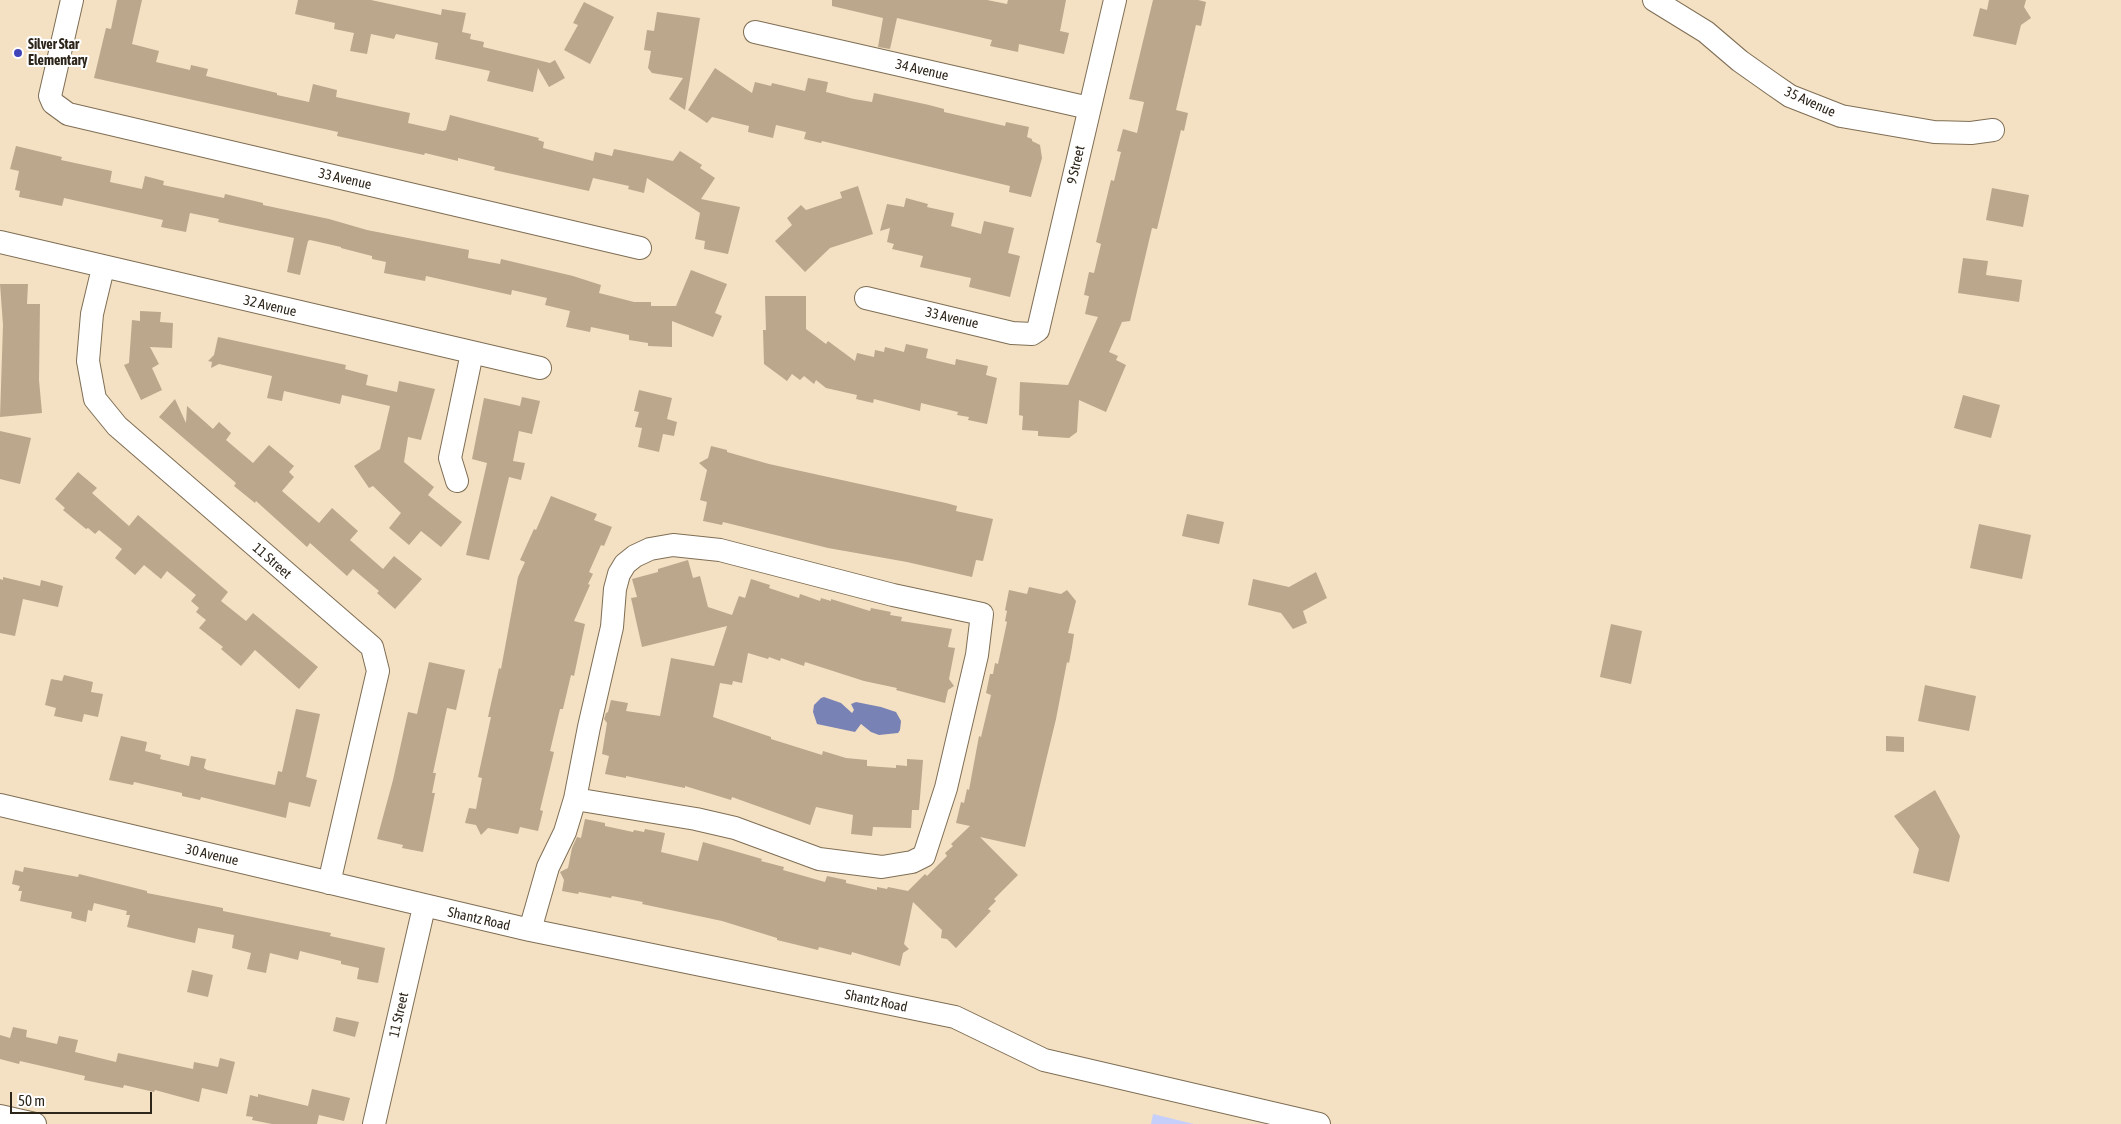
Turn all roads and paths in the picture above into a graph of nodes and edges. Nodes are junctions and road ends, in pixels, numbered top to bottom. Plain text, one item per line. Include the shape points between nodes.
1 (72, 0) edge
2 (1115, 0) edge
3 (1654, 0) edge
4 (755, 32) dead end
5 (1089, 108) junction
6 (1992, 130) dead end
7 (0, 242) edge
8 (640, 248) dead end
9 (103, 268) junction
10 (866, 298) dead end
11 (1038, 330) joint
12 (472, 353) junction
13 (540, 368) dead end
14 (457, 481) dead end
15 (575, 799) junction
16 (0, 805) edge
17 (329, 882) junction
18 (424, 907) junction
19 (530, 930) junction
20 (0, 1116) edge
21 (35, 1124) edge
22 (374, 1124) edge
23 (1319, 1124) edge

1 - 8 street, 33 Avenue via 50,96 53,103 68,114
2 - 5 street, 9 Street
3 - 6 street, 35 Avenue via 1706,32 1790,96 1841,116 1934,132
4 - 5 street, 34 Avenue
5 - 11 street, 9 Street
7 - 9 street, 32 Avenue
9 - 12 street, 32 Avenue
9 - 17 street, 11 Street via 92,314 88,361 95,399 117,426 372,647 378,670
10 - 11 street, 33 Avenue via 1012,333 1032,334
12 - 13 street, 32 Avenue
12 - 14 street via 450,458
15 - 15 street via 612,628 615,589 625,564 650,549 673,546 720,550 893,595 982,614 946,788 924,856 912,862 882,867 818,859 735,828
15 - 19 street via 565,832 548,868
16 - 17 street, 30 Avenue
17 - 18 street, 30 Avenue
18 - 19 street, Shantz Road
18 - 22 street, 11 Street
19 - 23 street, Shantz Road via 955,1017 1044,1060
20 - 21 street

